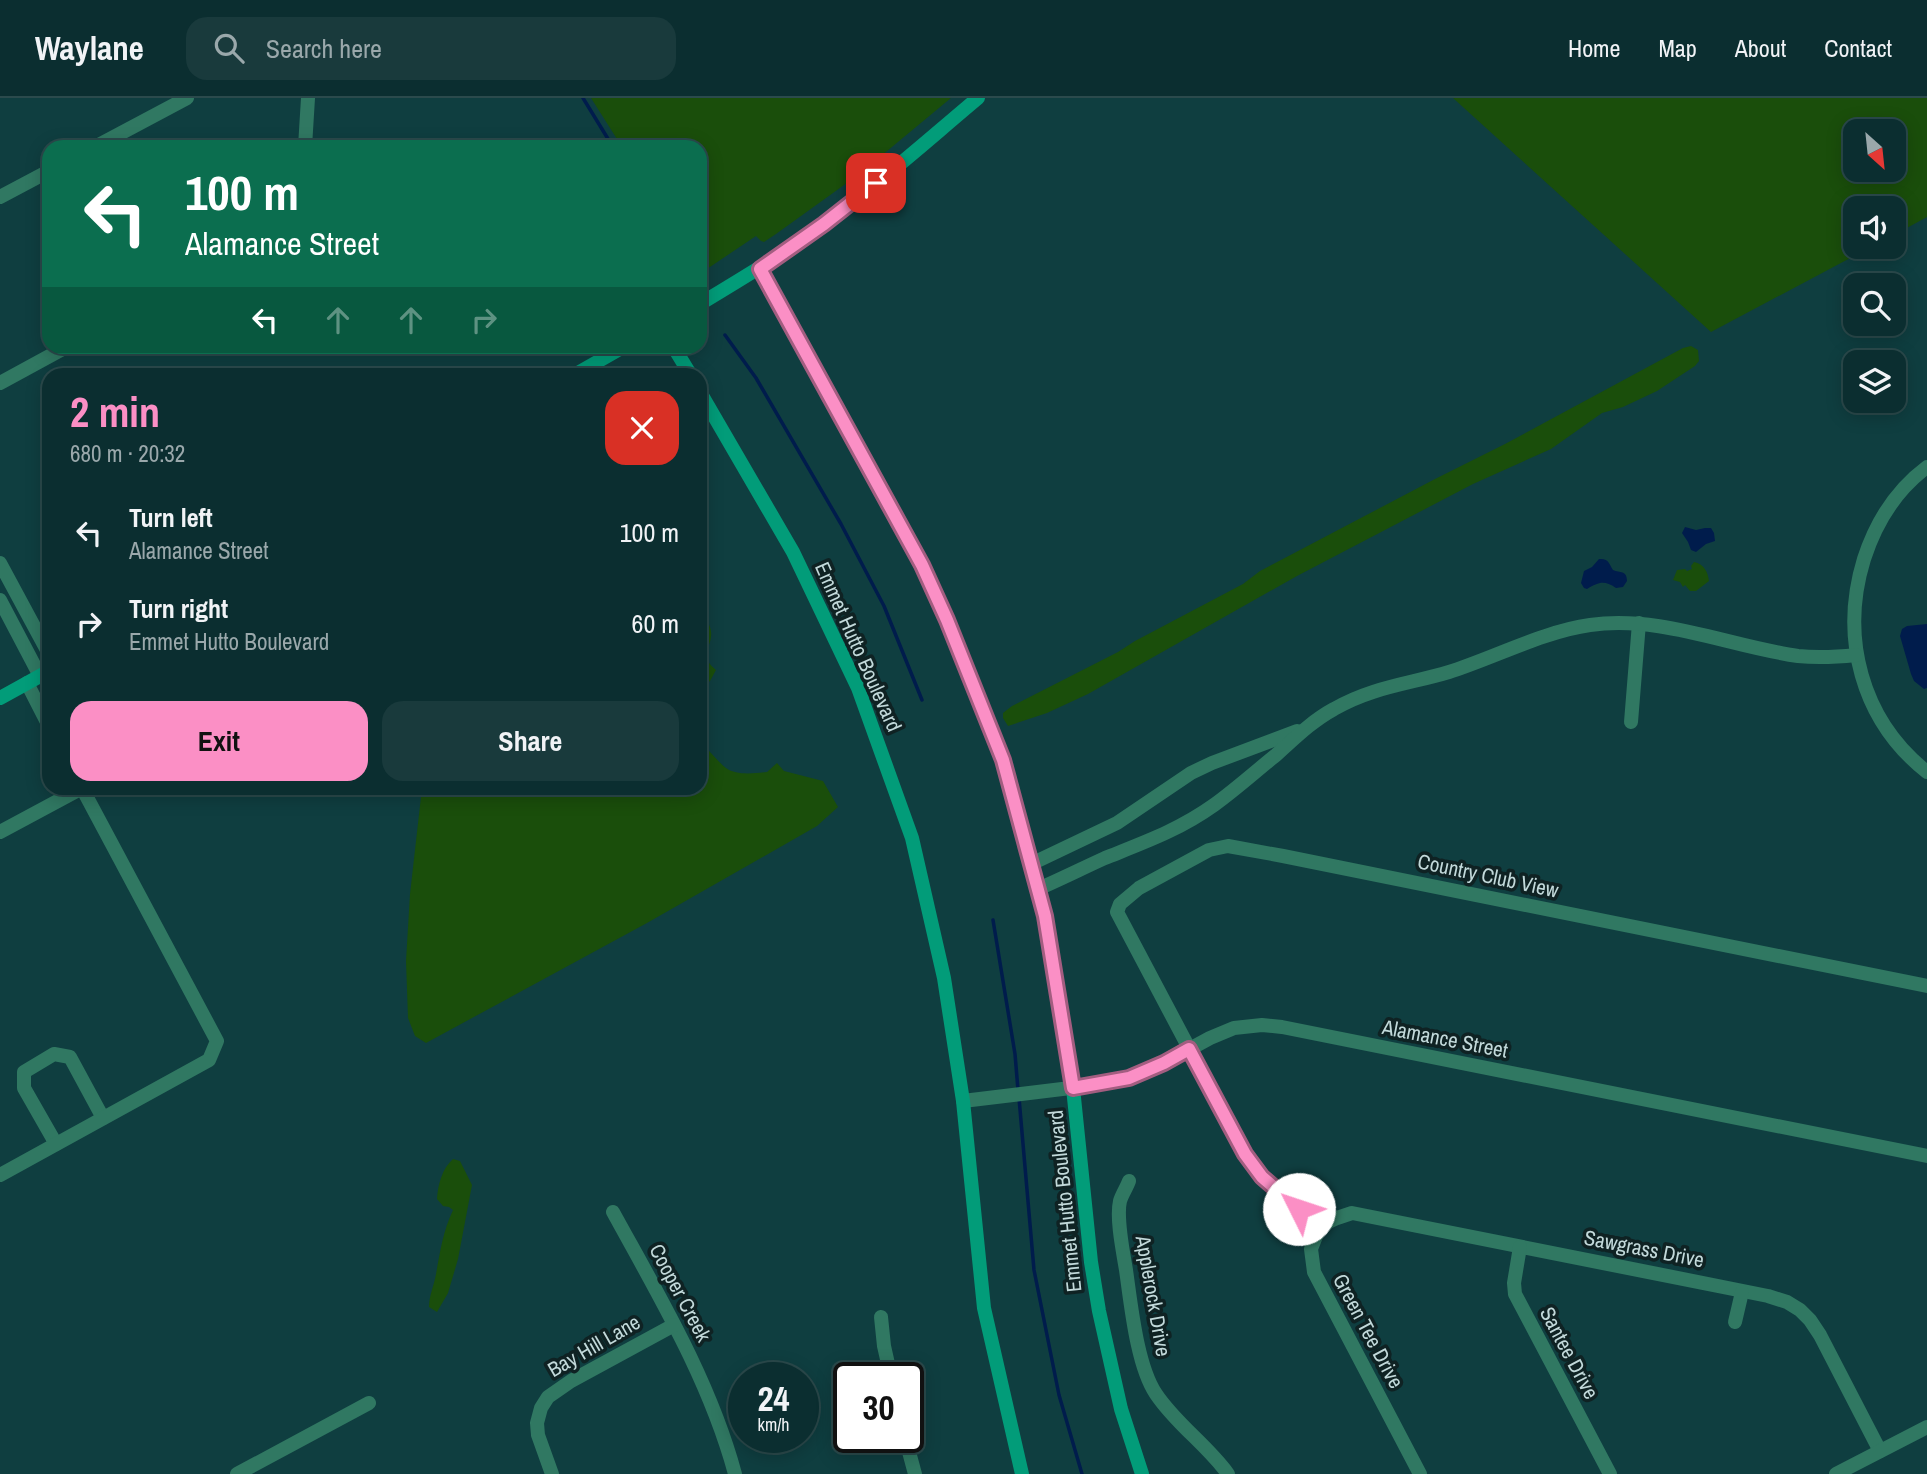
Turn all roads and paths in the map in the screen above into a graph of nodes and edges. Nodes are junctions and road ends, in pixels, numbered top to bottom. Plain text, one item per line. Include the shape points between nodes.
1 (187, 98) edge
2 (308, 98) edge
3 (978, 98) edge
4 (108, 140) edge
5 (305, 140) edge
6 (42, 175) edge
7 (0, 197) edge
8 (760, 269) junction
9 (707, 300) edge
10 (53, 354) edge
11 (611, 354) edge
12 (586, 368) edge
13 (0, 383) edge
14 (707, 404) edge
15 (1927, 467) edge
16 (0, 563) edge
17 (0, 600) edge
18 (1639, 623) junction
19 (42, 641) edge
20 (1856, 655) junction
21 (42, 670) edge
22 (42, 674) edge
23 (26, 683) junction
24 (0, 698) edge
25 (42, 713) edge
26 (1631, 722) dead end
27 (1305, 728) junction
28 (1927, 772) edge
29 (69, 795) edge
30 (86, 795) edge
31 (0, 832) edge
32 (1031, 864) junction
33 (1038, 889) junction
34 (1927, 986) edge
35 (1189, 1049) junction
36 (1073, 1088) junction
37 (963, 1101) junction
38 (103, 1118) junction
39 (56, 1144) junction
40 (1927, 1156) edge
41 (0, 1174) edge
42 (1129, 1181) dead end
43 (613, 1212) dead end
44 (1320, 1226) junction
45 (1520, 1247) junction
46 (1742, 1292) junction
47 (881, 1317) dead end
48 (1735, 1321) dead end
49 (674, 1325) junction
50 (888, 1362) edge
51 (369, 1403) dead end
52 (1927, 1427) edge
53 (1880, 1451) junction
54 (909, 1453) edge
55 (1840, 1472) edge
56 (237, 1474) edge
57 (552, 1474) edge
58 (735, 1474) edge
59 (915, 1474) edge
60 (1022, 1474) edge
61 (1142, 1474) edge
62 (1228, 1474) edge
63 (1420, 1474) edge
64 (1610, 1474) edge

1 - 4 street
2 - 5 street
3 - 8 street via 856,200
6 - 7 street
8 - 9 street
8 - 32 street, Emmet Hutto Boulevard via 896,516 947,620 1003,760
10 - 13 street
11 - 12 street
14 - 37 street, Emmet Hutto Boulevard via 787,541 858,688 912,838 944,978
15 - 20 street via 1904,487 1871,537 1857,582
16 - 19 street
17 - 21 street
18 - 20 street via 1797,656
18 - 26 street
18 - 27 street via 1611,622 1564,631 1446,673 1377,690 1331,710
20 - 28 street via 1880,718
22 - 23 street
23 - 24 street
23 - 25 street
27 - 32 street via 1191,773 1117,823
27 - 33 street via 1189,822
29 - 31 street
30 - 38 street via 217,1041 209,1060
32 - 33 street, Emmet Hutto Boulevard
33 - 36 street, Emmet Hutto Boulevard
34 - 35 street, Country Club View via 1228,846 1209,849 1139,888 1117,912
35 - 36 street, Alamance Street via 1129,1078
35 - 40 street, Alamance Street via 1234,1028 1282,1027
35 - 44 street via 1262,1177
36 - 37 street, Alamance Street
36 - 61 street, Emmet Hutto Boulevard via 1099,1311 1121,1409
37 - 60 street, Emmet Hutto Boulevard via 984,1308
38 - 39 street
38 - 39 street via 69,1057 54,1054 24,1072 24,1088
39 - 41 street
42 - 62 street, Applerock Drive via 1120,1201 1120,1227 1145,1370 1167,1408
43 - 49 street, Cooper Creek
44 - 45 street, Sawgrass Drive via 1352,1213
44 - 63 street, Green Tee Drive via 1311,1249 1314,1272
45 - 46 street, Sawgrass Drive
45 - 64 street, Santee Drive via 1515,1294
46 - 48 street
46 - 53 street, Sawgrass Drive via 1787,1301 1810,1320
47 - 50 street
49 - 57 street, Bay Hill Lane via 548,1397 537,1423
49 - 58 street, Cooper Creek via 706,1391
51 - 56 street
52 - 53 street
53 - 55 street
54 - 59 street

